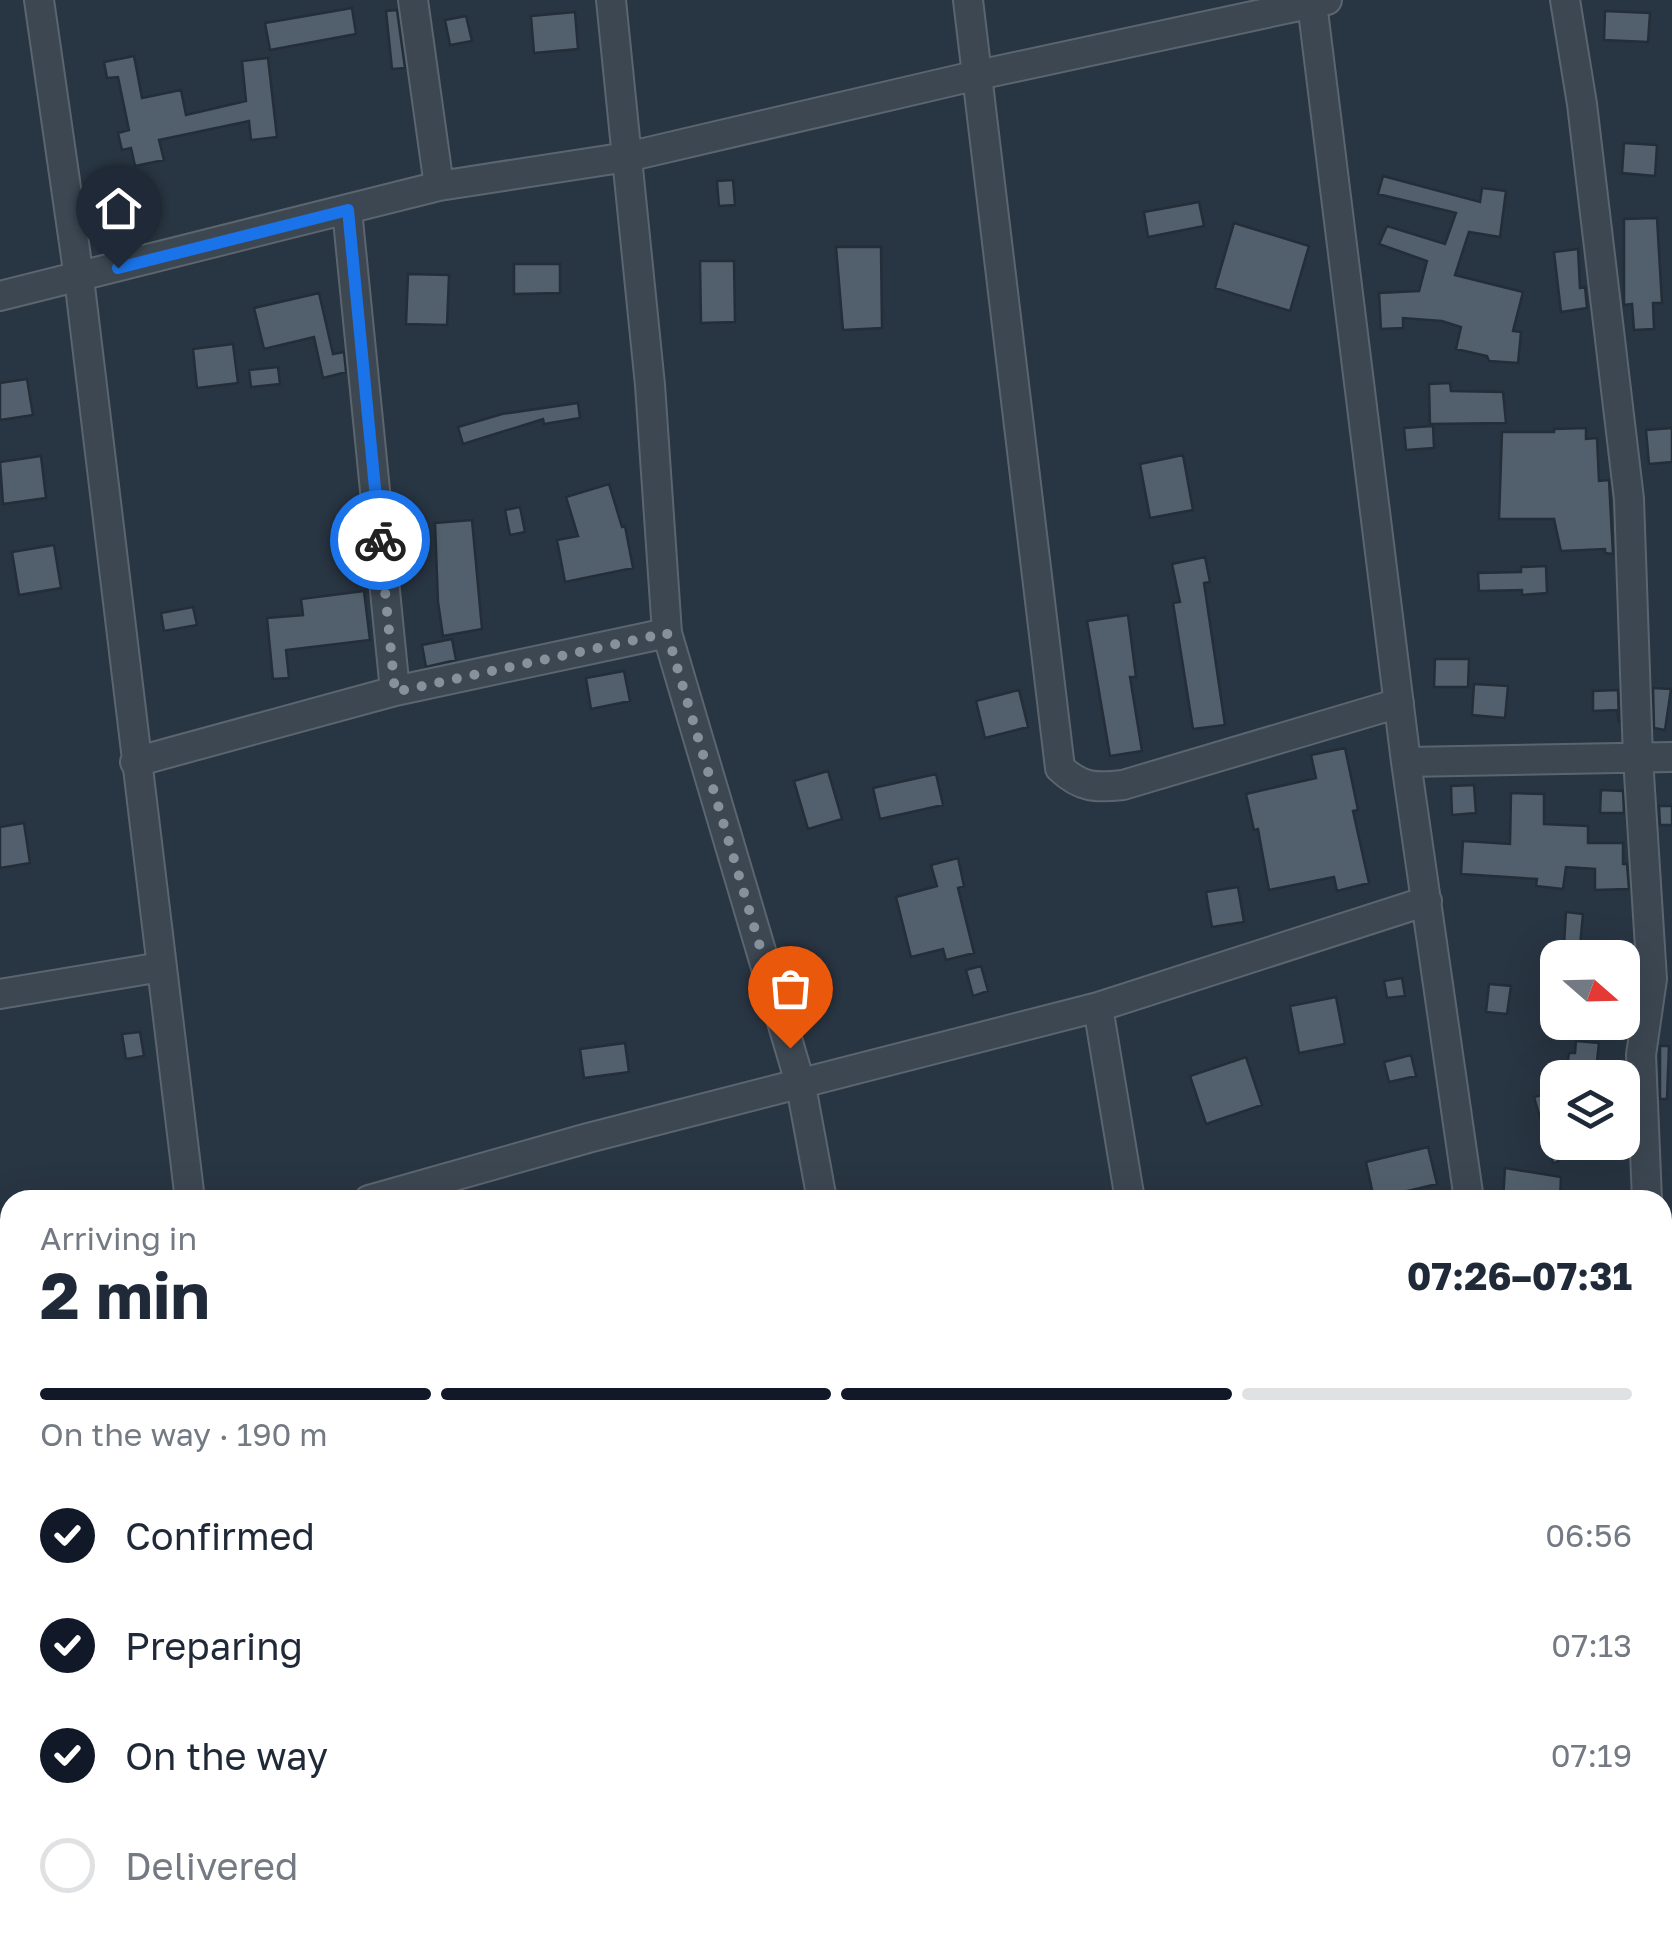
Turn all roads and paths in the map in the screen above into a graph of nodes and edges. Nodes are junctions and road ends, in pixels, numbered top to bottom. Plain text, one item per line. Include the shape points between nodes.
1 (39, 0) edge
2 (413, 0) edge
3 (611, 0) edge
4 (968, 0) edge
5 (1565, 0) edge
6 (1319, 2) edge
7 (978, 75) junction
8 (627, 157) junction
9 (439, 186) junction
10 (348, 210) junction
11 (79, 278) junction
12 (0, 296) edge
13 (667, 633) junction
14 (395, 692) junction
15 (1399, 703) junction
16 (1672, 757) edge
17 (1638, 758) junction
18 (135, 762) junction
19 (1406, 762) junction
20 (1426, 901) junction
21 (161, 967) junction
22 (0, 994) edge
23 (1098, 1007) junction
24 (801, 1086) junction
25 (189, 1190) edge
26 (403, 1190) edge
27 (820, 1190) edge
28 (1128, 1190) edge
29 (1468, 1190) edge
30 (1647, 1190) edge

1 - 11 street
2 - 9 street
3 - 8 street
4 - 7 street
5 - 17 street via 1629,498
6 - 7 street
6 - 15 street
7 - 8 street
7 - 15 street via 1060,768 1091,788 1123,784
8 - 9 street
8 - 13 street
9 - 10 street
10 - 11 street
10 - 14 street
11 - 12 street
11 - 18 street
13 - 14 street
13 - 24 street
14 - 18 street
15 - 19 street
16 - 17 street
17 - 19 street
17 - 30 street via 1652,979 1640,1054
18 - 21 street
19 - 20 street
20 - 23 street
20 - 29 street
21 - 22 street
21 - 25 street
23 - 24 street
23 - 28 street
24 - 26 street
24 - 27 street

